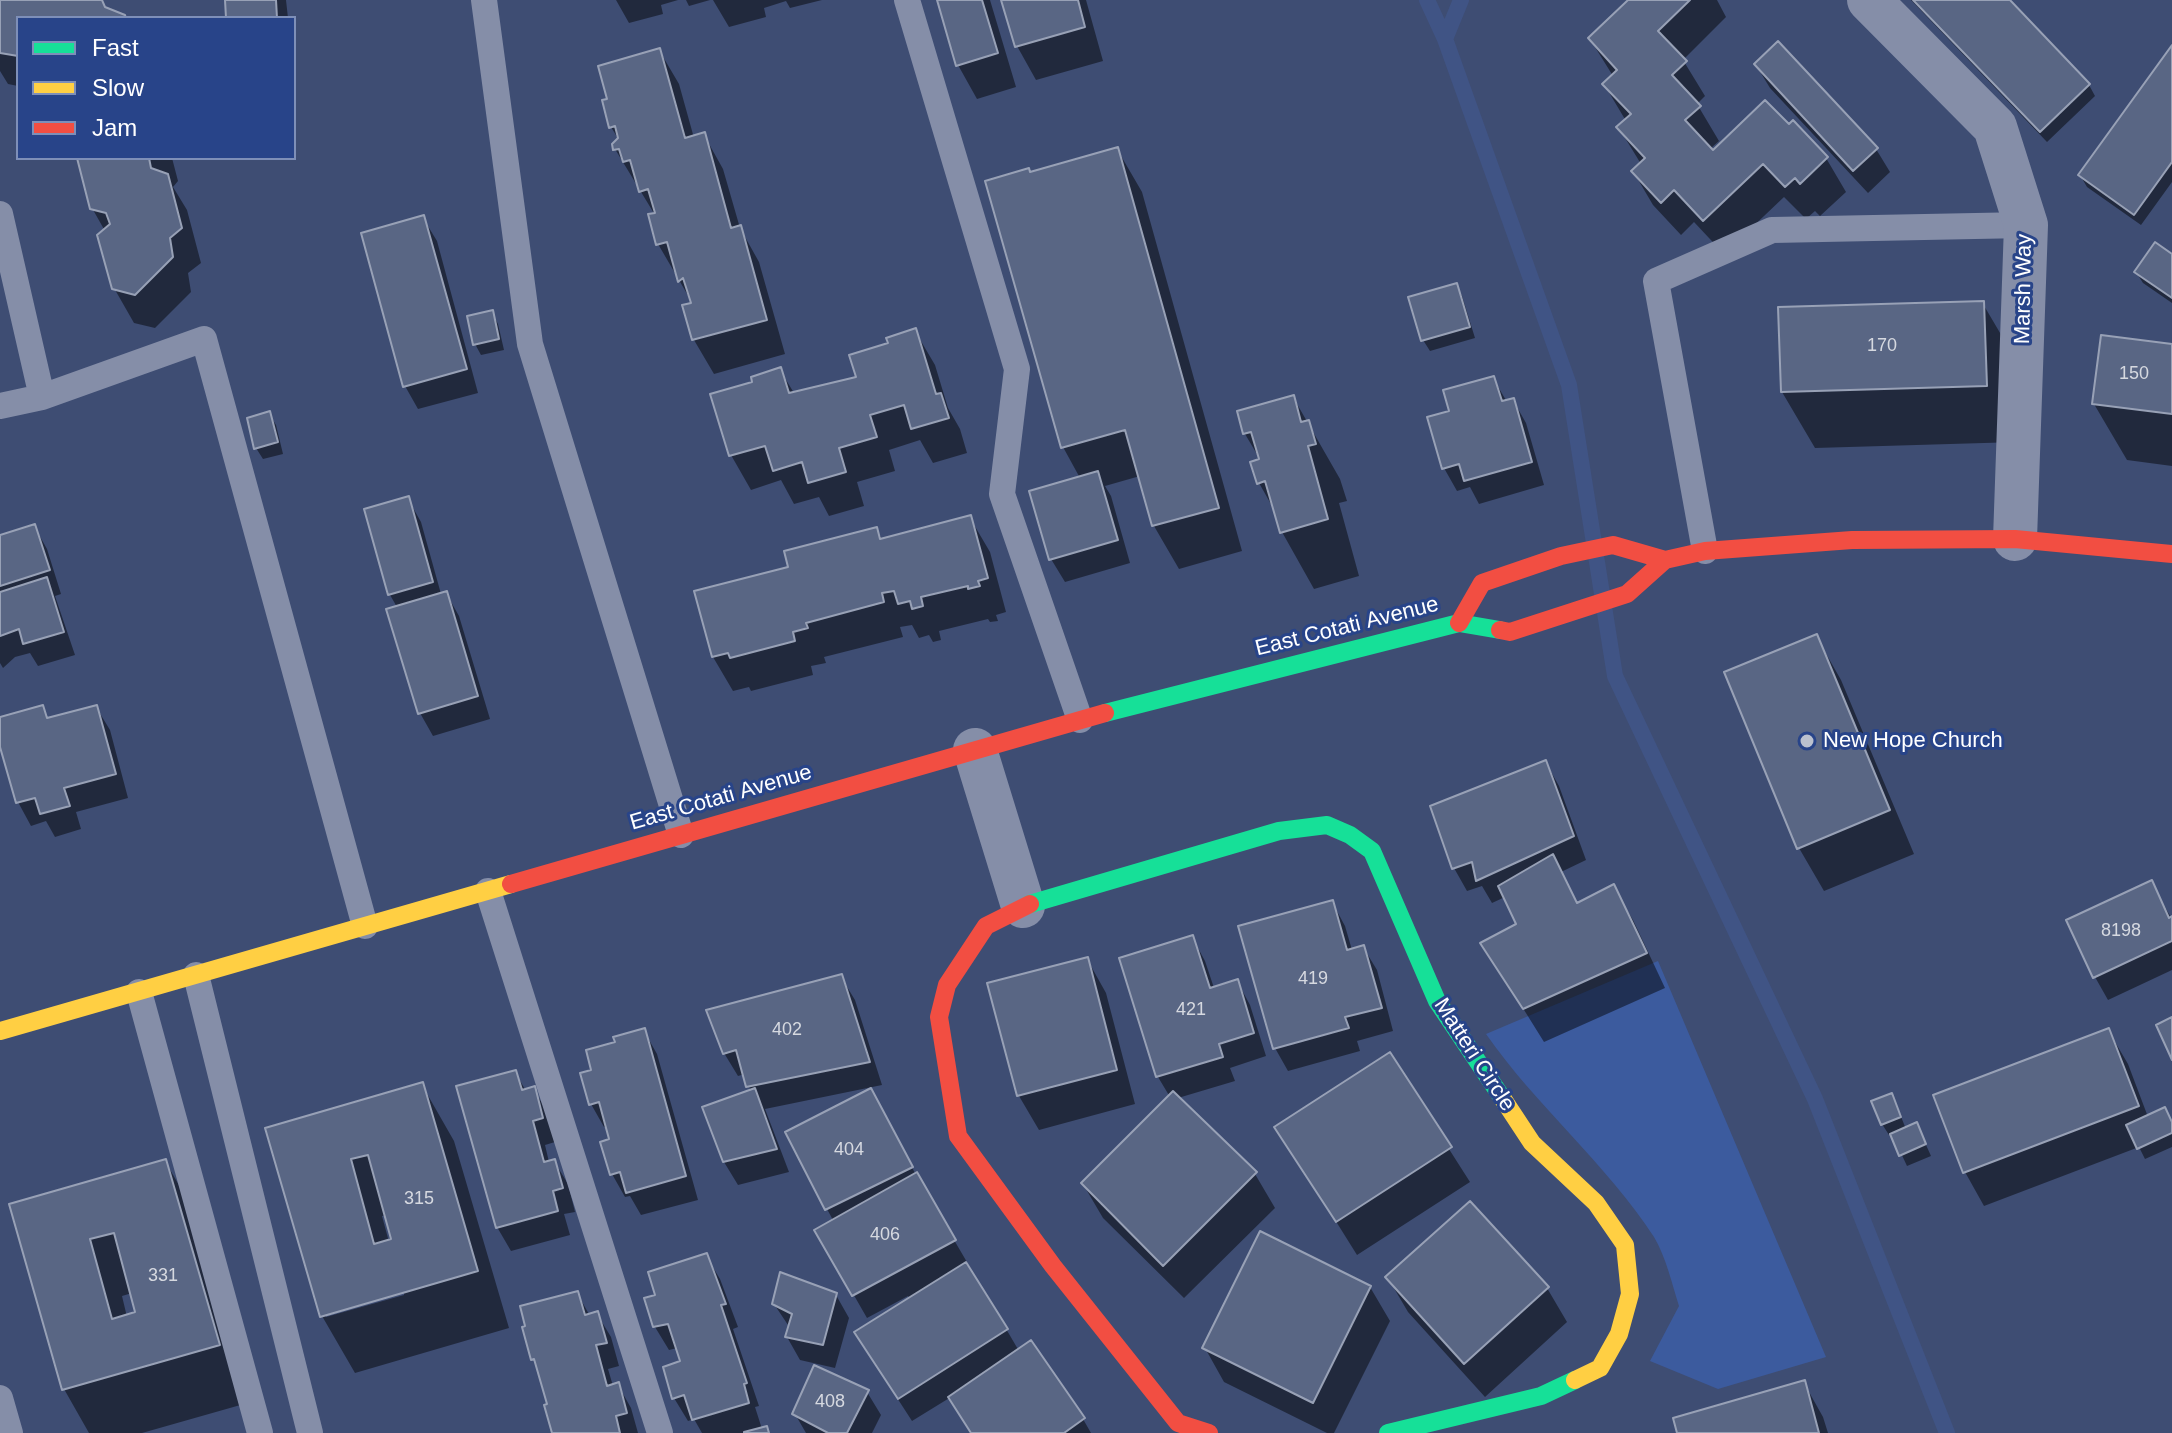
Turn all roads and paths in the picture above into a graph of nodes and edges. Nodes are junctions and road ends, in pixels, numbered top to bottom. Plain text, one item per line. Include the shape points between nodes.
1 (484, 0) edge
2 (907, 0) edge
3 (1869, 0) edge
4 (0, 214) edge
5 (2026, 225) junction
6 (42, 397) junction
7 (0, 406) edge
8 (2015, 539) junction
9 (1705, 551) junction
10 (2172, 554) edge
11 (1665, 560) junction
12 (1459, 623) junction
13 (1080, 720) junction
14 (975, 750) junction
15 (681, 835) junction
16 (488, 891) junction
17 (1023, 906) junction
18 (365, 926) junction
19 (196, 975) junction
20 (139, 992) junction
21 (0, 1031) edge
22 (0, 1398) edge
23 (1185, 1430) edge
24 (10, 1433) edge
25 (260, 1433) edge
26 (310, 1433) edge
27 (660, 1433) edge
28 (1388, 1433) edge

1 - 15 lane via 530,344
2 - 13 lane via 1017,369 1002,494
3 - 5 street, Marsh Way via 1995,127
4 - 6 lane
5 - 8 street, Marsh Way
5 - 9 lane via 1772,230 1656,281
6 - 7 lane
6 - 18 lane via 204,339
8 - 9 main road, East Cotati Avenue via 1852,540
8 - 10 main road, East Cotati Avenue
9 - 11 main road, East Cotati Avenue
11 - 12 main road, East Cotati Avenue via 1627,594 1510,632
11 - 12 main road, East Cotati Avenue via 1613,545 1561,556 1482,583
12 - 13 main road, East Cotati Avenue
13 - 14 main road, East Cotati Avenue
14 - 15 main road, East Cotati Avenue
14 - 17 street
15 - 16 main road, East Cotati Avenue
16 - 18 main road, East Cotati Avenue
16 - 27 lane
17 - 23 main road, Matteri Circle via 986,926 947,985 939,1017 958,1136 1053,1266
17 - 28 main road, Matteri Circle via 1279,831 1327,825 1372,851 1437,1001 1532,1143 1596,1203 1625,1245 1630,1294 1619,1334 1600,1368 1541,1396
18 - 19 main road, East Cotati Avenue
19 - 20 main road, East Cotati Avenue
19 - 26 lane
20 - 21 main road, East Cotati Avenue
20 - 25 lane
22 - 24 lane

